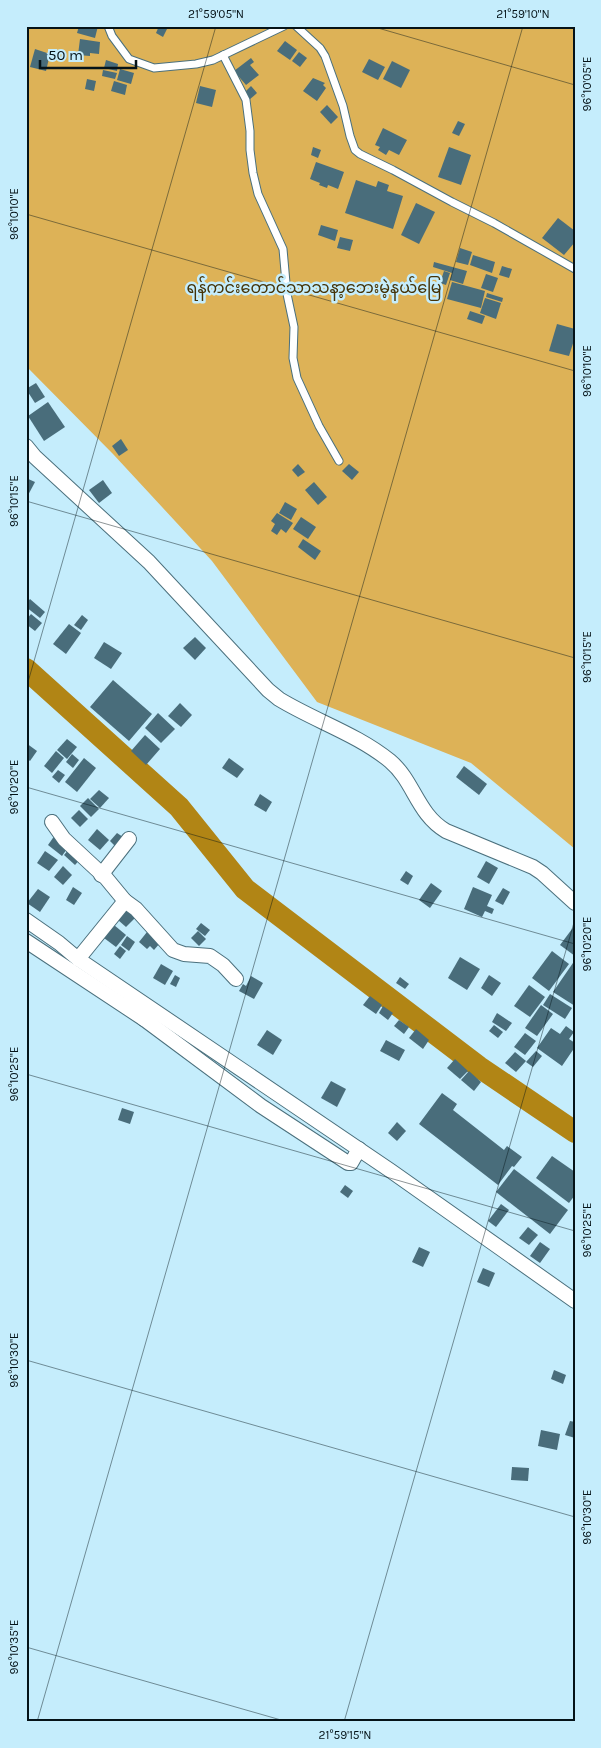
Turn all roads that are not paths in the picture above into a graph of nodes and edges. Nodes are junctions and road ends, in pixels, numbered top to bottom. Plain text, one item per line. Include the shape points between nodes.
1 (108, 26) edge
2 (296, 26) edge
3 (280, 27) edge
4 (223, 56) junction
5 (575, 269) edge
6 (26, 446) edge
7 (339, 461) dead end
8 (52, 822) dead end
9 (129, 839) dead end
10 (101, 875) junction
11 (125, 901) junction
12 (575, 903) edge
13 (26, 920) edge
14 (26, 941) edge
15 (55, 950) junction
16 (78, 959) junction
17 (236, 979) dead end
18 (147, 1012) junction
19 (575, 1300) edge

1 - 4 lane via 129,59 154,68 196,64
2 - 5 lane via 325,56 355,150
3 - 4 lane
4 - 7 lane via 246,100 258,194 283,249 294,327 297,378
6 - 12 street via 149,562 268,690 390,761 406,779 421,808 446,832 533,867
8 - 10 street via 64,839
9 - 10 street
10 - 11 street
11 - 16 street
11 - 17 street via 173,950 210,956
13 - 15 street
14 - 15 street
15 - 16 street
15 - 18 street
16 - 18 street
18 - 19 street

